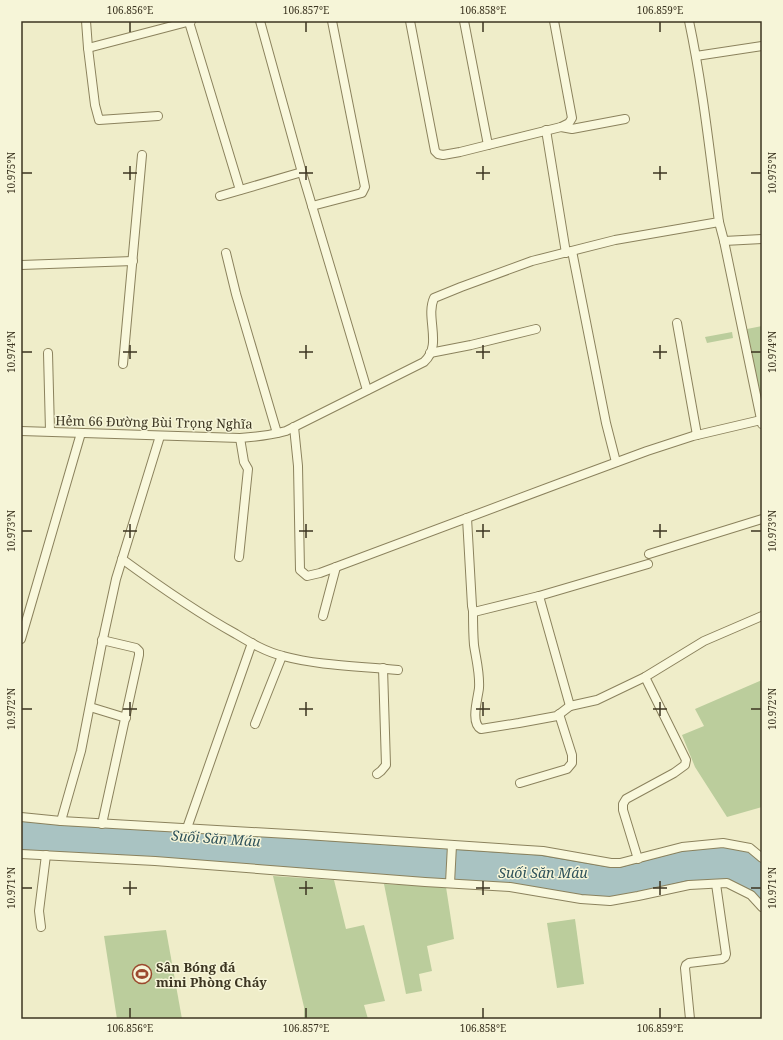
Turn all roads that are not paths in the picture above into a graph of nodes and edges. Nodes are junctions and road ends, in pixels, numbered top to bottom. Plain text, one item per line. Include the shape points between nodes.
1 (86, 21) edge
2 (190, 21) edge
3 (260, 21) edge
4 (332, 21) edge
5 (410, 21) edge
6 (464, 21) edge
7 (554, 21) edge
8 (689, 21) edge
9 (762, 46) edge
10 (88, 48) junction
11 (696, 56) junction
12 (158, 116) dead end
13 (625, 119) dead end
14 (561, 127) junction
15 (546, 130) junction
16 (488, 145) junction
17 (142, 155) dead end
18 (302, 172) junction
19 (240, 190) junction
20 (220, 196) dead end
21 (312, 206) junction
22 (719, 222) junction
23 (762, 239) edge
24 (724, 241) junction
25 (569, 252) junction
26 (226, 253) dead end
27 (133, 261) junction
28 (21, 265) edge
29 (677, 323) dead end
30 (536, 329) dead end
31 (48, 353) dead end
32 (430, 353) junction
33 (123, 364) dead end
34 (367, 390) junction
35 (762, 422) edge
36 (294, 427) junction
37 (21, 430) edge
38 (50, 432) junction
39 (81, 433) junction
40 (277, 433) junction
41 (697, 435) junction
42 (160, 436) junction
43 (240, 438) junction
44 (616, 462) junction
45 (467, 518) junction
46 (762, 519) edge
47 (649, 554) dead end
48 (239, 556) dead end
49 (122, 559) junction
50 (648, 564) dead end
51 (336, 567) junction
52 (539, 596) junction
53 (473, 611) junction
54 (323, 616) dead end
55 (762, 616) edge
56 (21, 639) edge
57 (102, 640) junction
58 (252, 643) junction
59 (282, 656) junction
60 (383, 668) junction
61 (398, 670) dead end
62 (645, 677) junction
63 (570, 706) junction
64 (90, 707) junction
65 (559, 714) junction
66 (126, 718) junction
67 (255, 724) dead end
68 (377, 774) dead end
69 (520, 783) dead end
70 (21, 817) edge
71 (61, 821) junction
72 (102, 824) junction
73 (187, 828) junction
74 (452, 845) junction
75 (21, 854) edge
76 (46, 855) junction
77 (762, 858) edge
78 (638, 859) junction
79 (450, 883) junction
80 (716, 884) junction
81 (762, 907) edge
82 (41, 927) dead end
83 (690, 1019) edge

1 - 10 street
2 - 10 street
2 - 19 street
3 - 18 street
4 - 21 street via 365,187 362,193
5 - 16 street via 435,151 443,155
6 - 16 street
7 - 14 street via 572,118
8 - 11 street
9 - 11 street
10 - 12 street via 99,120
11 - 22 street
13 - 14 street via 572,129
14 - 15 street
15 - 16 street
15 - 25 street
17 - 27 street
18 - 19 street
18 - 21 street
19 - 20 street
21 - 34 street
22 - 24 street
22 - 25 street via 615,240
23 - 24 street
24 - 35 street
25 - 32 street via 532,261 434,298 433,346
25 - 44 street
26 - 40 street
27 - 28 street
27 - 33 street
29 - 41 street
30 - 32 street
31 - 38 street
32 - 34 street, Hẻm 66 Đường Bùi Trọng Nghĩa via 424,362
34 - 36 street, Hẻm 66 Đường Bùi Trọng Nghĩa
35 - 41 street
36 - 40 street, Hẻm 66 Đường Bùi Trọng Nghĩa
36 - 51 street via 298,466 300,570 307,576
37 - 38 street, Hẻm 66 Đường Bùi Trọng Nghĩa
38 - 39 street, Hẻm 66 Đường Bùi Trọng Nghĩa
39 - 42 street, Hẻm 66 Đường Bùi Trọng Nghĩa
39 - 56 street
40 - 43 street, Hẻm 66 Đường Bùi Trọng Nghĩa
41 - 44 street
42 - 43 street, Hẻm 66 Đường Bùi Trọng Nghĩa
42 - 49 street
43 - 48 street via 244,462 248,469
44 - 45 street
45 - 51 street
45 - 53 street
46 - 47 street
49 - 57 street
49 - 58 street via 168,592
50 - 52 street
51 - 54 street
52 - 53 street
52 - 63 street
53 - 65 street via 472,629 479,676 475,715 478,727 481,729
55 - 62 street via 704,641
57 - 64 street
57 - 66 street via 136,648 139,651
58 - 59 street
58 - 73 street
59 - 60 street
59 - 67 street
60 - 61 street
60 - 68 street via 386,765
62 - 63 street via 597,700
62 - 78 street via 686,760 685,765 674,773 626,799 623,804
63 - 65 street
64 - 66 street
64 - 71 street via 81,751
65 - 69 street via 572,755 572,764 567,769
66 - 72 street
70 - 71 street
71 - 72 street
72 - 73 street
73 - 74 street
74 - 78 street via 543,851 611,863
74 - 79 street
75 - 76 street
76 - 79 street
76 - 82 street via 39,914
77 - 78 street via 750,848 723,843 682,847
79 - 80 street via 510,887 581,899 610,901 688,884
80 - 81 street via 726,883 751,895
80 - 83 street via 726,954 722,959 686,965

